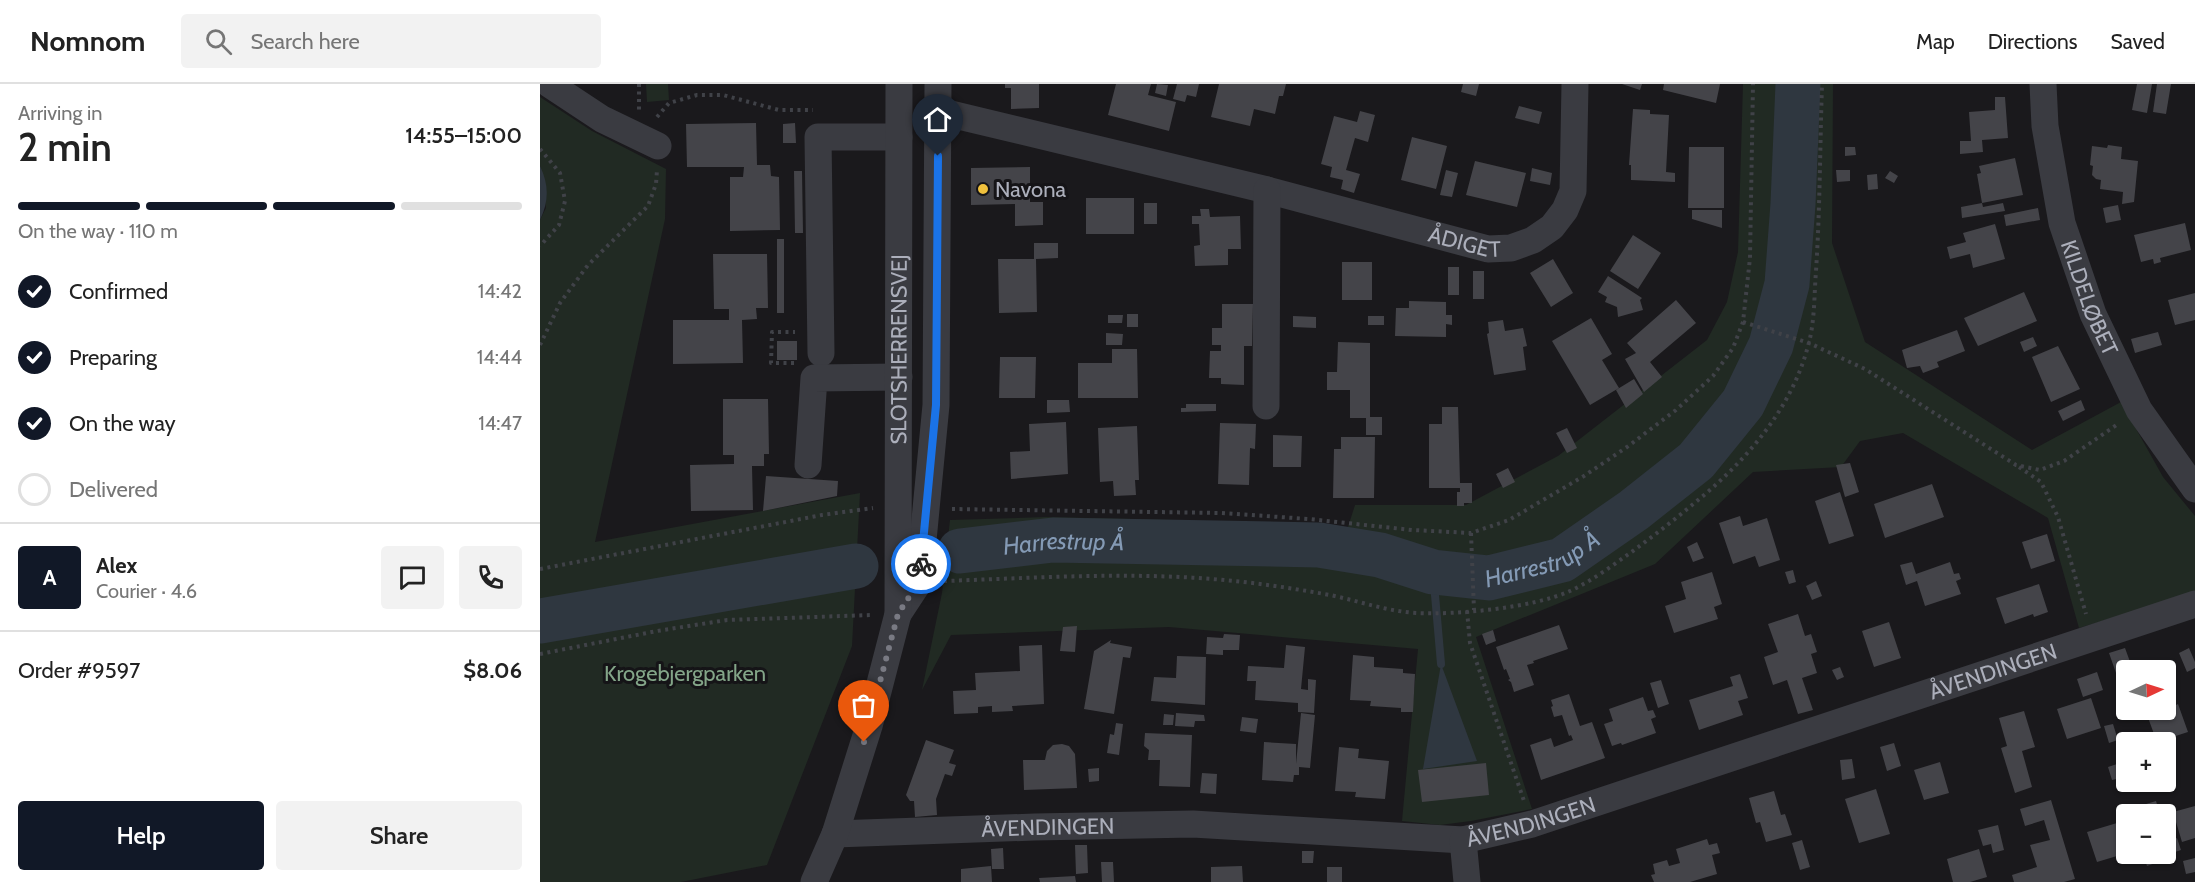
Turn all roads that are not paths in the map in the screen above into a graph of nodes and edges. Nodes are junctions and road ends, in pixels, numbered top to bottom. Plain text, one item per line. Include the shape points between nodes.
1 (549, 84) edge
2 (899, 84) edge
3 (938, 84) edge
4 (1575, 84) edge
5 (2043, 84) edge
6 (938, 111) junction
7 (899, 137) junction
8 (657, 146) road end
9 (1267, 190) junction
10 (821, 352) dead end
11 (899, 377) junction
12 (1266, 406) dead end
13 (808, 465) dead end
14 (2195, 489) edge
15 (2195, 604) edge
16 (898, 614) junction
17 (835, 834) junction
18 (1463, 840) junction
19 (814, 882) edge
20 (1467, 882) edge

1 - 8 street via 603,119
2 - 7 street, SLOTSHERRENSVEJ
3 - 6 street, SLOTSHERRENSVEJ
4 - 9 street, ÅDIGET via 1573,191 1552,226 1533,240 1511,248 1488,249
5 - 14 street, KILDELØBET via 2045,126 2062,223 2093,314 2139,411
6 - 9 street, ÅDIGET
6 - 16 street, SLOTSHERRENSVEJ via 936,405 919,582
7 - 10 street via 818,137
7 - 11 street, SLOTSHERRENSVEJ
9 - 12 street
11 - 13 street via 814,378
11 - 16 street, SLOTSHERRENSVEJ
15 - 18 street, ÅVENDINGEN via 1532,824
16 - 17 street, SLOTSHERRENSVEJ
17 - 18 street, ÅVENDINGEN via 1193,824
17 - 19 street, SLOTSHERRENSVEJ
18 - 20 street

